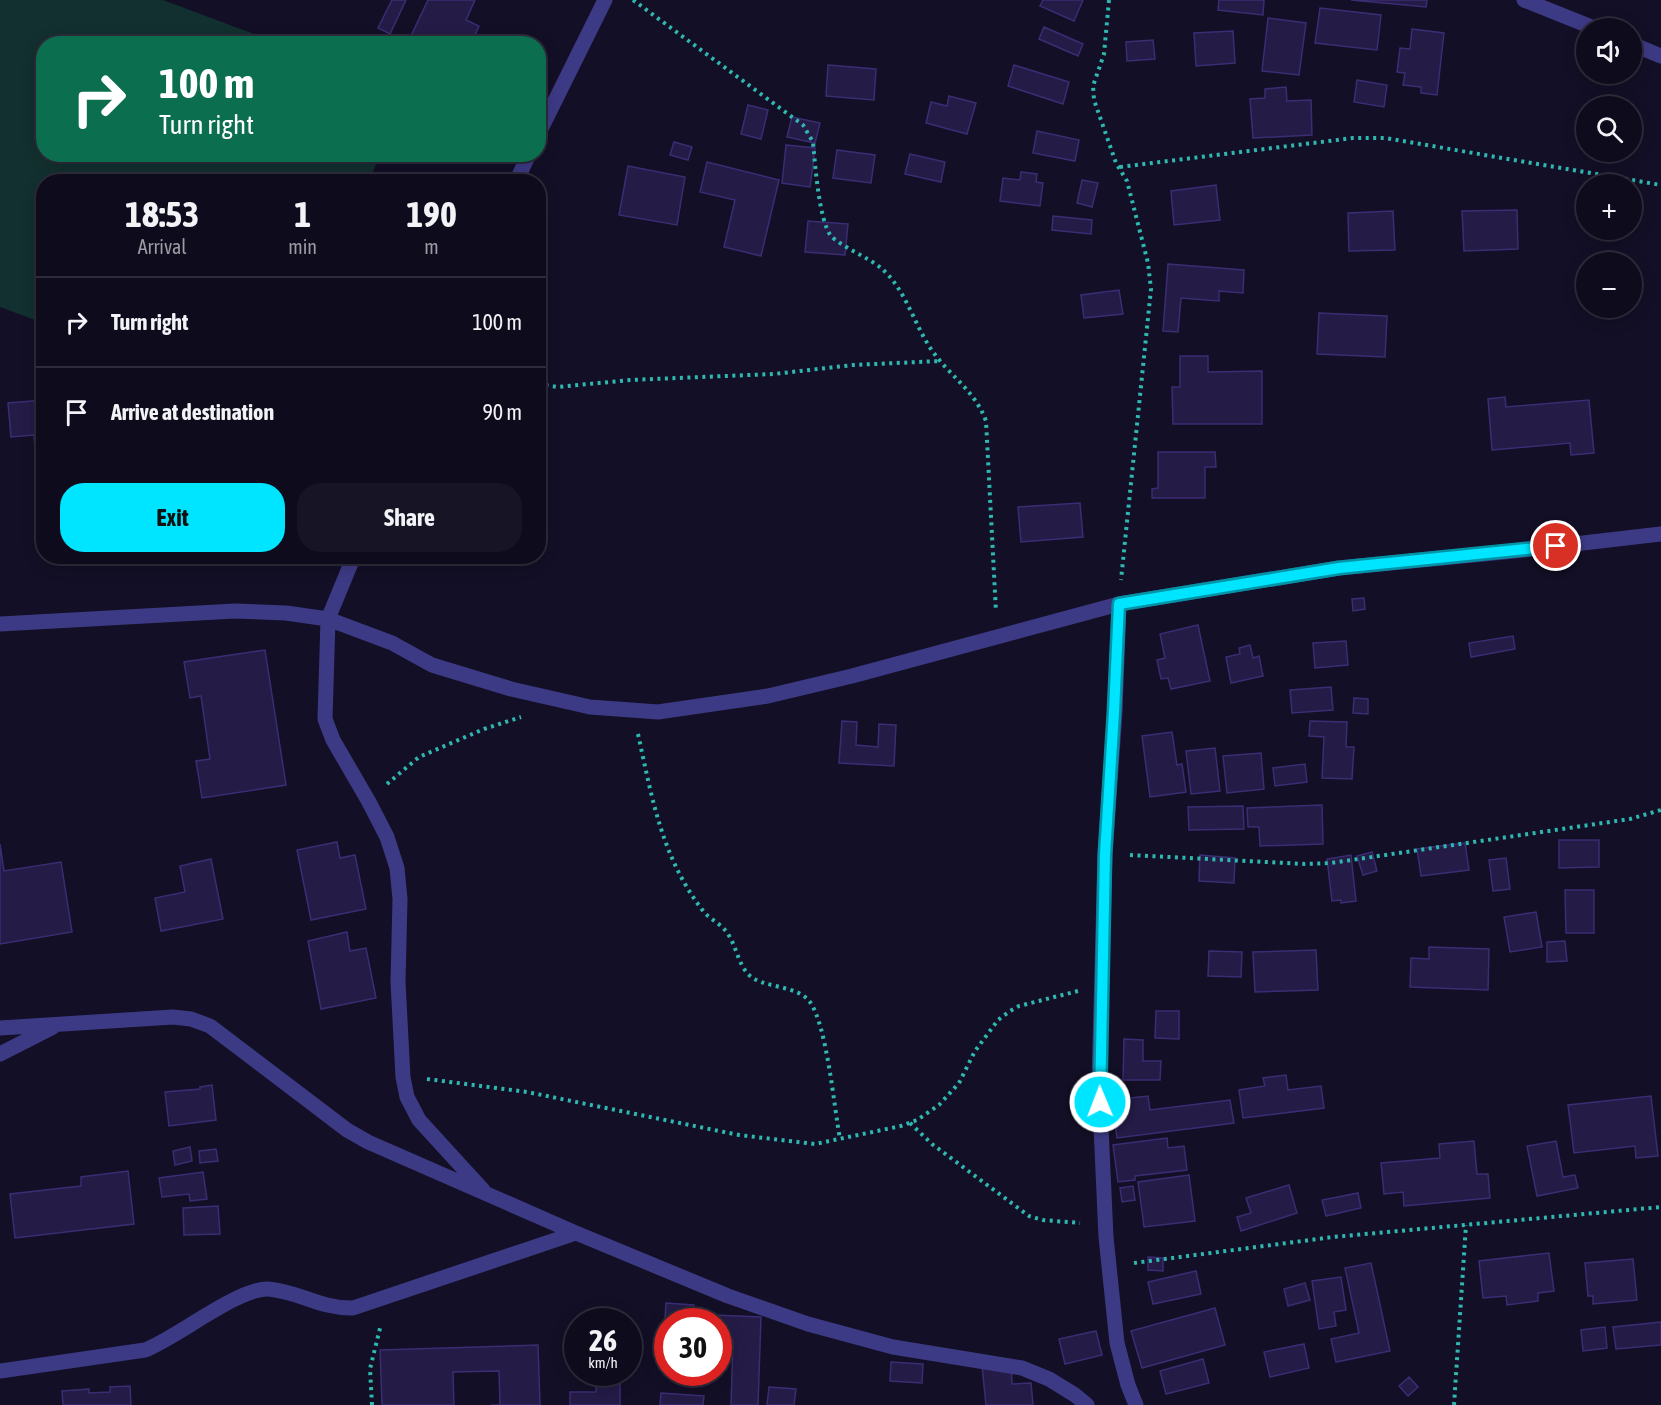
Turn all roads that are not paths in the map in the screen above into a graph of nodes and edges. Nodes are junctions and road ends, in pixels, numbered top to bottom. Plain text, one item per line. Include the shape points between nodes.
1 (605, 0) edge
2 (1524, 0) edge
3 (1576, 21) edge
4 (1642, 48) edge
5 (1661, 56) edge
6 (546, 119) edge
7 (1661, 534) edge
8 (351, 564) edge
9 (1119, 604) junction
10 (328, 619) junction
11 (0, 624) edge
12 (58, 1024) junction
13 (0, 1028) edge
14 (0, 1054) edge
15 (486, 1194) junction
16 (576, 1233) junction
17 (0, 1371) edge
18 (1086, 1405) edge
19 (1136, 1405) edge

1 - 6 street
2 - 3 street
4 - 5 street
7 - 9 street via 1339,568
8 - 10 street
9 - 10 street via 768,696 658,712 590,707 511,689 432,665 392,643
9 - 19 street via 1105,854 1099,1083 1108,1266 1117,1343
10 - 11 street via 236,611
10 - 15 street via 326,718 333,740 387,837 397,868 398,982 407,1097 419,1120
12 - 13 street
12 - 14 street
12 - 15 street via 174,1017 210,1026 347,1130
15 - 16 street
16 - 17 street via 353,1308 338,1309 281,1291 257,1290 146,1350
16 - 18 street via 728,1296 808,1324 893,1347 1022,1368 1049,1379

